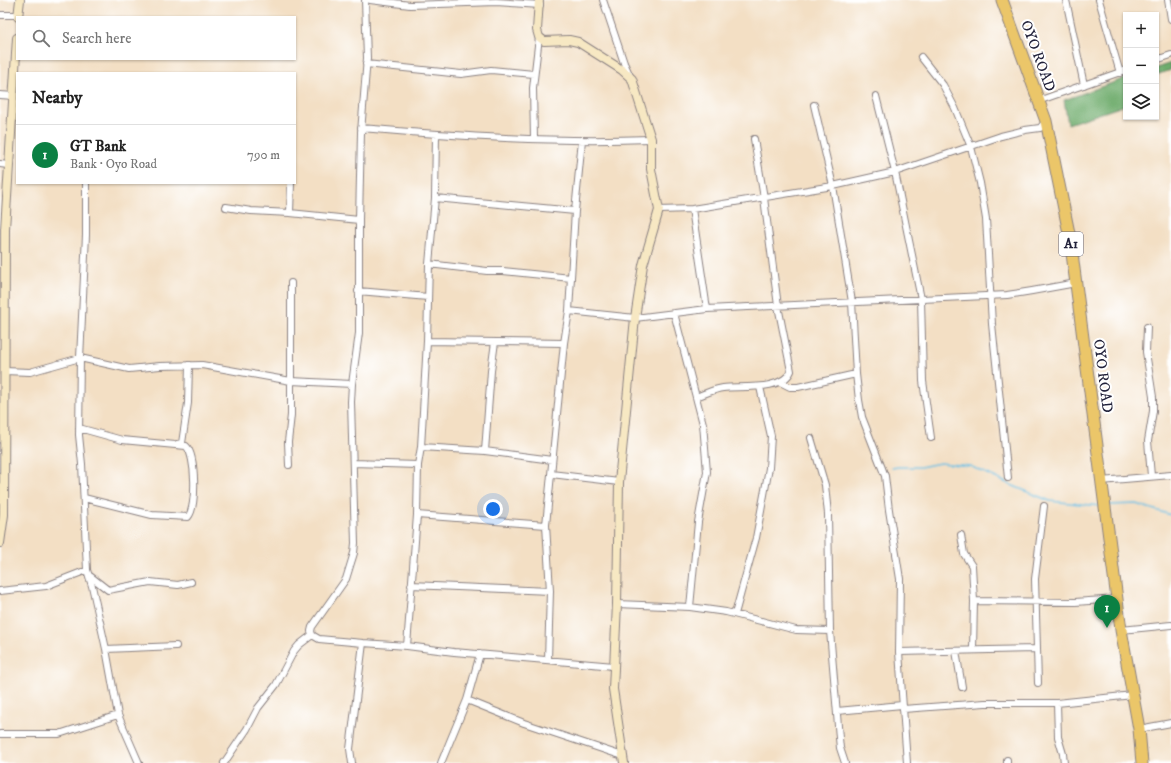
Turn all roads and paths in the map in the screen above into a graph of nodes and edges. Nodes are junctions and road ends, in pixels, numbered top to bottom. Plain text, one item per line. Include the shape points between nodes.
1 (20, 0) edge
2 (365, 0) edge
3 (370, 0) edge
4 (603, 0) edge
5 (1002, 0) edge
6 (1066, 0) edge
7 (1099, 0) edge
8 (1168, 0) edge
9 (540, 3) edge
10 (0, 15) edge
11 (18, 16) edge
12 (1171, 19) edge
13 (539, 37) junction
14 (1171, 55) edge
15 (16, 57) edge
16 (921, 57) dead end
17 (1159, 59) edge
18 (366, 64) junction
19 (1123, 71) edge
20 (534, 74) junction
21 (632, 79) junction
22 (1084, 85) junction
23 (0, 95) edge
24 (14, 96) junction
25 (876, 96) dead end
26 (1038, 100) junction
27 (814, 105) dead end
28 (14, 117) edge
29 (1046, 121) junction
30 (361, 128) junction
31 (436, 134) junction
32 (534, 138) junction
33 (651, 139) junction
34 (754, 139) dead end
35 (582, 140) junction
36 (971, 147) junction
37 (4, 165) edge
38 (895, 172) junction
39 (86, 184) edge
40 (291, 184) edge
41 (833, 186) junction
42 (435, 198) junction
43 (764, 198) junction
44 (226, 207) dead end
45 (692, 209) junction
46 (659, 210) junction
47 (575, 211) junction
48 (290, 213) junction
49 (359, 220) junction
50 (2, 229) edge
51 (429, 264) junction
52 (571, 278) junction
53 (291, 283) dead end
54 (1076, 283) junction
55 (358, 291) junction
56 (991, 295) junction
57 (428, 297) junction
58 (922, 299) junction
59 (852, 302) junction
60 (778, 306) junction
61 (707, 310) junction
62 (568, 311) junction
63 (674, 313) junction
64 (635, 318) junction
65 (1147, 327) dead end
66 (427, 341) junction
67 (495, 342) junction
68 (564, 343) junction
69 (80, 358) junction
70 (189, 365) junction
71 (4, 371) junction
72 (856, 374) junction
73 (291, 380) junction
74 (780, 382) junction
75 (352, 384) junction
76 (760, 386) junction
77 (696, 396) junction
78 (79, 428) junction
79 (811, 438) dead end
80 (931, 438) dead end
81 (2, 440) edge
82 (176, 444) junction
83 (421, 447) junction
84 (485, 451) junction
85 (552, 460) junction
86 (353, 463) junction
87 (289, 465) dead end
88 (418, 465) junction
89 (551, 474) junction
90 (1171, 474) edge
91 (1151, 476) junction
92 (1008, 478) dead end
93 (1101, 481) junction
94 (619, 482) junction
95 (84, 498) junction
96 (1044, 506) dead end
97 (2, 515) edge
98 (417, 515) junction
99 (546, 525) junction
100 (961, 535) dead end
101 (0, 543) edge
102 (87, 570) junction
103 (90, 576) junction
104 (191, 582) dead end
105 (411, 585) junction
106 (0, 591) edge
107 (550, 591) junction
108 (1117, 599) junction
109 (974, 601) junction
110 (1036, 601) junction
111 (617, 604) junction
112 (690, 606) junction
113 (735, 614) junction
114 (1171, 625) edge
115 (1121, 630) junction
116 (830, 631) junction
117 (312, 635) junction
118 (363, 643) junction
119 (176, 646) dead end
120 (407, 646) junction
121 (106, 649) junction
122 (1036, 649) junction
123 (973, 650) junction
124 (956, 651) junction
125 (899, 652) junction
126 (480, 654) junction
127 (548, 660) junction
128 (614, 666) junction
129 (1038, 683) dead end
130 (962, 687) dead end
131 (1133, 695) junction
132 (467, 700) junction
133 (1057, 702) junction
134 (903, 707) junction
135 (837, 711) junction
136 (118, 715) junction
137 (1171, 724) edge
138 (1139, 729) junction
139 (0, 734) edge
140 (624, 760) edge
141 (139, 763) edge
142 (224, 763) edge
143 (352, 763) edge
144 (441, 763) edge
145 (845, 763) edge
146 (907, 763) edge
147 (1064, 763) edge
148 (1142, 763) edge

1 - 11 street
2 - 18 street
3 - 9 street via 410,5
4 - 21 street
5 - 26 highway, OYO ROAD / A1
6 - 22 street
7 - 19 street
8 - 12 street
9 - 13 street via 537,30
10 - 11 street
13 - 20 street
13 - 21 street via 544,41 578,42
14 - 17 street
15 - 24 street
16 - 36 street via 943,85
18 - 20 street via 461,74 491,70
18 - 30 street
19 - 22 street
20 - 32 street
21 - 33 street
22 - 26 street
23 - 24 street
24 - 28 street
25 - 38 street
26 - 29 highway, OYO ROAD / A1
27 - 41 street
28 - 37 street
29 - 36 street via 1040,128 1001,136
29 - 54 highway, OYO ROAD / A1 via 1070,238
30 - 31 street
30 - 49 street
31 - 32 street
31 - 42 street
32 - 35 street
33 - 35 street
33 - 46 street via 651,169
34 - 43 street
35 - 47 street
36 - 38 street
36 - 56 street via 986,219
37 - 50 street
38 - 41 street
38 - 58 street
39 - 69 street
40 - 48 street
41 - 43 street
41 - 59 street
42 - 47 street
42 - 51 street
43 - 45 street
43 - 60 street
44 - 48 street
45 - 46 street
45 - 61 street
46 - 64 street via 643,265
47 - 52 street
48 - 49 street
49 - 55 street
50 - 71 street
51 - 52 street
51 - 57 street
52 - 62 street
53 - 73 street
54 - 56 street via 1007,295
54 - 93 highway, OYO ROAD / A1
55 - 57 street
55 - 75 street via 359,333
56 - 58 street
56 - 92 street via 997,382
57 - 66 street
58 - 59 street
58 - 80 street via 924,381
59 - 60 street
59 - 72 street
60 - 61 street
60 - 74 street via 791,371 788,377
61 - 63 street
62 - 64 street
62 - 68 street
63 - 64 street
63 - 77 street
64 - 94 street
65 - 91 street via 1146,352 1153,397 1148,441
66 - 67 street
66 - 83 street
67 - 68 street
67 - 84 street
68 - 85 street
69 - 70 street via 129,369
69 - 71 street via 30,372
69 - 78 street
70 - 73 street via 227,368
70 - 82 street via 188,403 182,443
71 - 81 street
72 - 74 street via 798,388
72 - 125 street via 862,417 885,476 900,579
73 - 75 street
73 - 87 street
74 - 76 street
75 - 86 street
76 - 77 street via 723,388
76 - 113 street via 771,436 769,468 756,538
77 - 112 street via 703,424 707,472 698,522
78 - 82 street via 122,440
78 - 95 street
79 - 116 street via 825,485 828,514
81 - 97 street
82 - 95 street via 186,446 191,455 194,496 190,516 152,516
83 - 84 street
83 - 88 street
84 - 85 street
85 - 89 street
86 - 88 street
86 - 117 street via 354,553 346,579 312,627
88 - 98 street
89 - 94 street
89 - 99 street
90 - 91 street
91 - 93 street
93 - 108 highway, OYO ROAD / A1
94 - 111 street
95 - 102 street
96 - 110 street via 1035,578
97 - 101 street
98 - 99 street
98 - 105 street
99 - 107 street
100 - 109 street via 964,554 972,566
102 - 103 street
102 - 106 street via 46,586
103 - 104 street via 108,590 150,582
103 - 121 street
105 - 107 street
105 - 120 street
107 - 127 street
108 - 110 street
108 - 115 highway, OYO ROAD / A1
109 - 110 street
109 - 123 street
110 - 122 street
111 - 112 street
111 - 128 street
112 - 113 street
113 - 116 street via 796,630
114 - 115 street
115 - 131 highway, OYO ROAD / A1
116 - 135 street
117 - 118 street via 319,639
117 - 142 street via 294,652 276,685 258,708 247,730
118 - 120 street
118 - 143 street via 350,749
119 - 121 street
120 - 126 street
121 - 136 street
122 - 123 street
122 - 129 street
123 - 124 street
124 - 125 street
124 - 130 street
125 - 134 street
126 - 127 street
126 - 132 street
127 - 128 street
128 - 140 street via 613,689
131 - 133 street
131 - 138 highway, OYO ROAD / A1
132 - 140 street via 524,724
132 - 144 street
133 - 134 street
133 - 147 street via 1058,737
134 - 135 street
134 - 146 street
135 - 145 street via 840,748
136 - 139 street via 59,734
136 - 141 street
137 - 138 street
138 - 148 highway, OYO ROAD / A1

